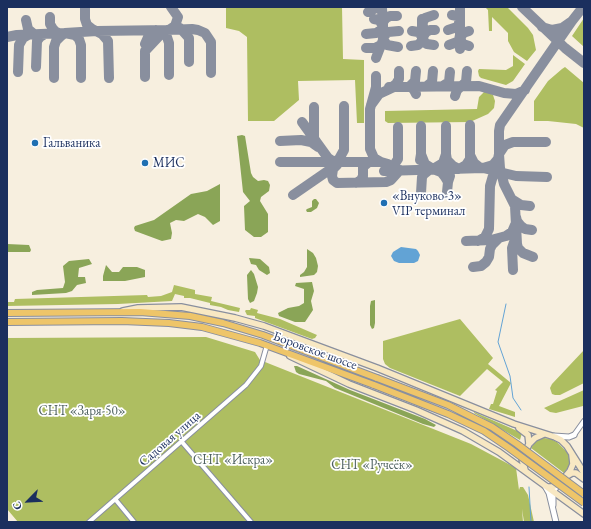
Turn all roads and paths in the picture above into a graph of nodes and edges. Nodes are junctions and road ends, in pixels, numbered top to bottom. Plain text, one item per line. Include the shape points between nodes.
1 (121, 312) junction
2 (7, 313) edge
3 (7, 322) edge
4 (267, 345) junction
5 (284, 352) junction
6 (584, 421) edge
7 (514, 424) junction
8 (544, 434) junction
9 (574, 434) junction
10 (553, 436) junction
11 (182, 442) junction
12 (529, 444) junction
13 (570, 452) junction
14 (525, 470) junction
15 (584, 473) edge
16 (565, 478) junction
17 (584, 479) edge
18 (540, 481) junction
19 (560, 483) junction
20 (548, 487) junction
21 (553, 491) junction
22 (584, 494) edge
23 (116, 499) junction
24 (564, 499) junction
25 (584, 504) edge
26 (553, 510) junction
27 (584, 514) edge
28 (89, 522) edge
29 (134, 522) edge
30 (251, 522) edge
31 (556, 522) edge

1 - 2 main road, Боровское шоссе
1 - 7 main road via 138,308 176,307 241,319 377,368
1 - 22 main road, Боровское шоссе, bridge via 184,315 223,323 263,335 448,405 492,427
3 - 4 main road, Боровское шоссе via 169,323 209,328
4 - 5 main road, Боровское шоссе
4 - 11 street, Садовая улица via 261,366 246,385
5 - 14 main road via 349,384 457,427
5 - 25 main road, Боровское шоссе, bridge via 448,414 484,431
6 - 9 street
7 - 8 main road
7 - 12 main road via 527,434
8 - 10 main road
8 - 12 main road
9 - 10 street via 569,437
9 - 13 street
10 - 13 main road via 564,442
11 - 23 street, Садовая улица
11 - 30 street
12 - 14 main road via 522,459
13 - 15 main road
13 - 16 main road via 573,464
14 - 18 main road
16 - 17 main road via 576,473
16 - 19 main road
18 - 20 main road
18 - 26 street via 547,489
19 - 20 main road
19 - 21 street
20 - 21 main road
21 - 24 main road
21 - 26 street
23 - 28 street, Садовая улица
23 - 29 street
24 - 26 street via 556,501
24 - 27 main road
26 - 31 street

